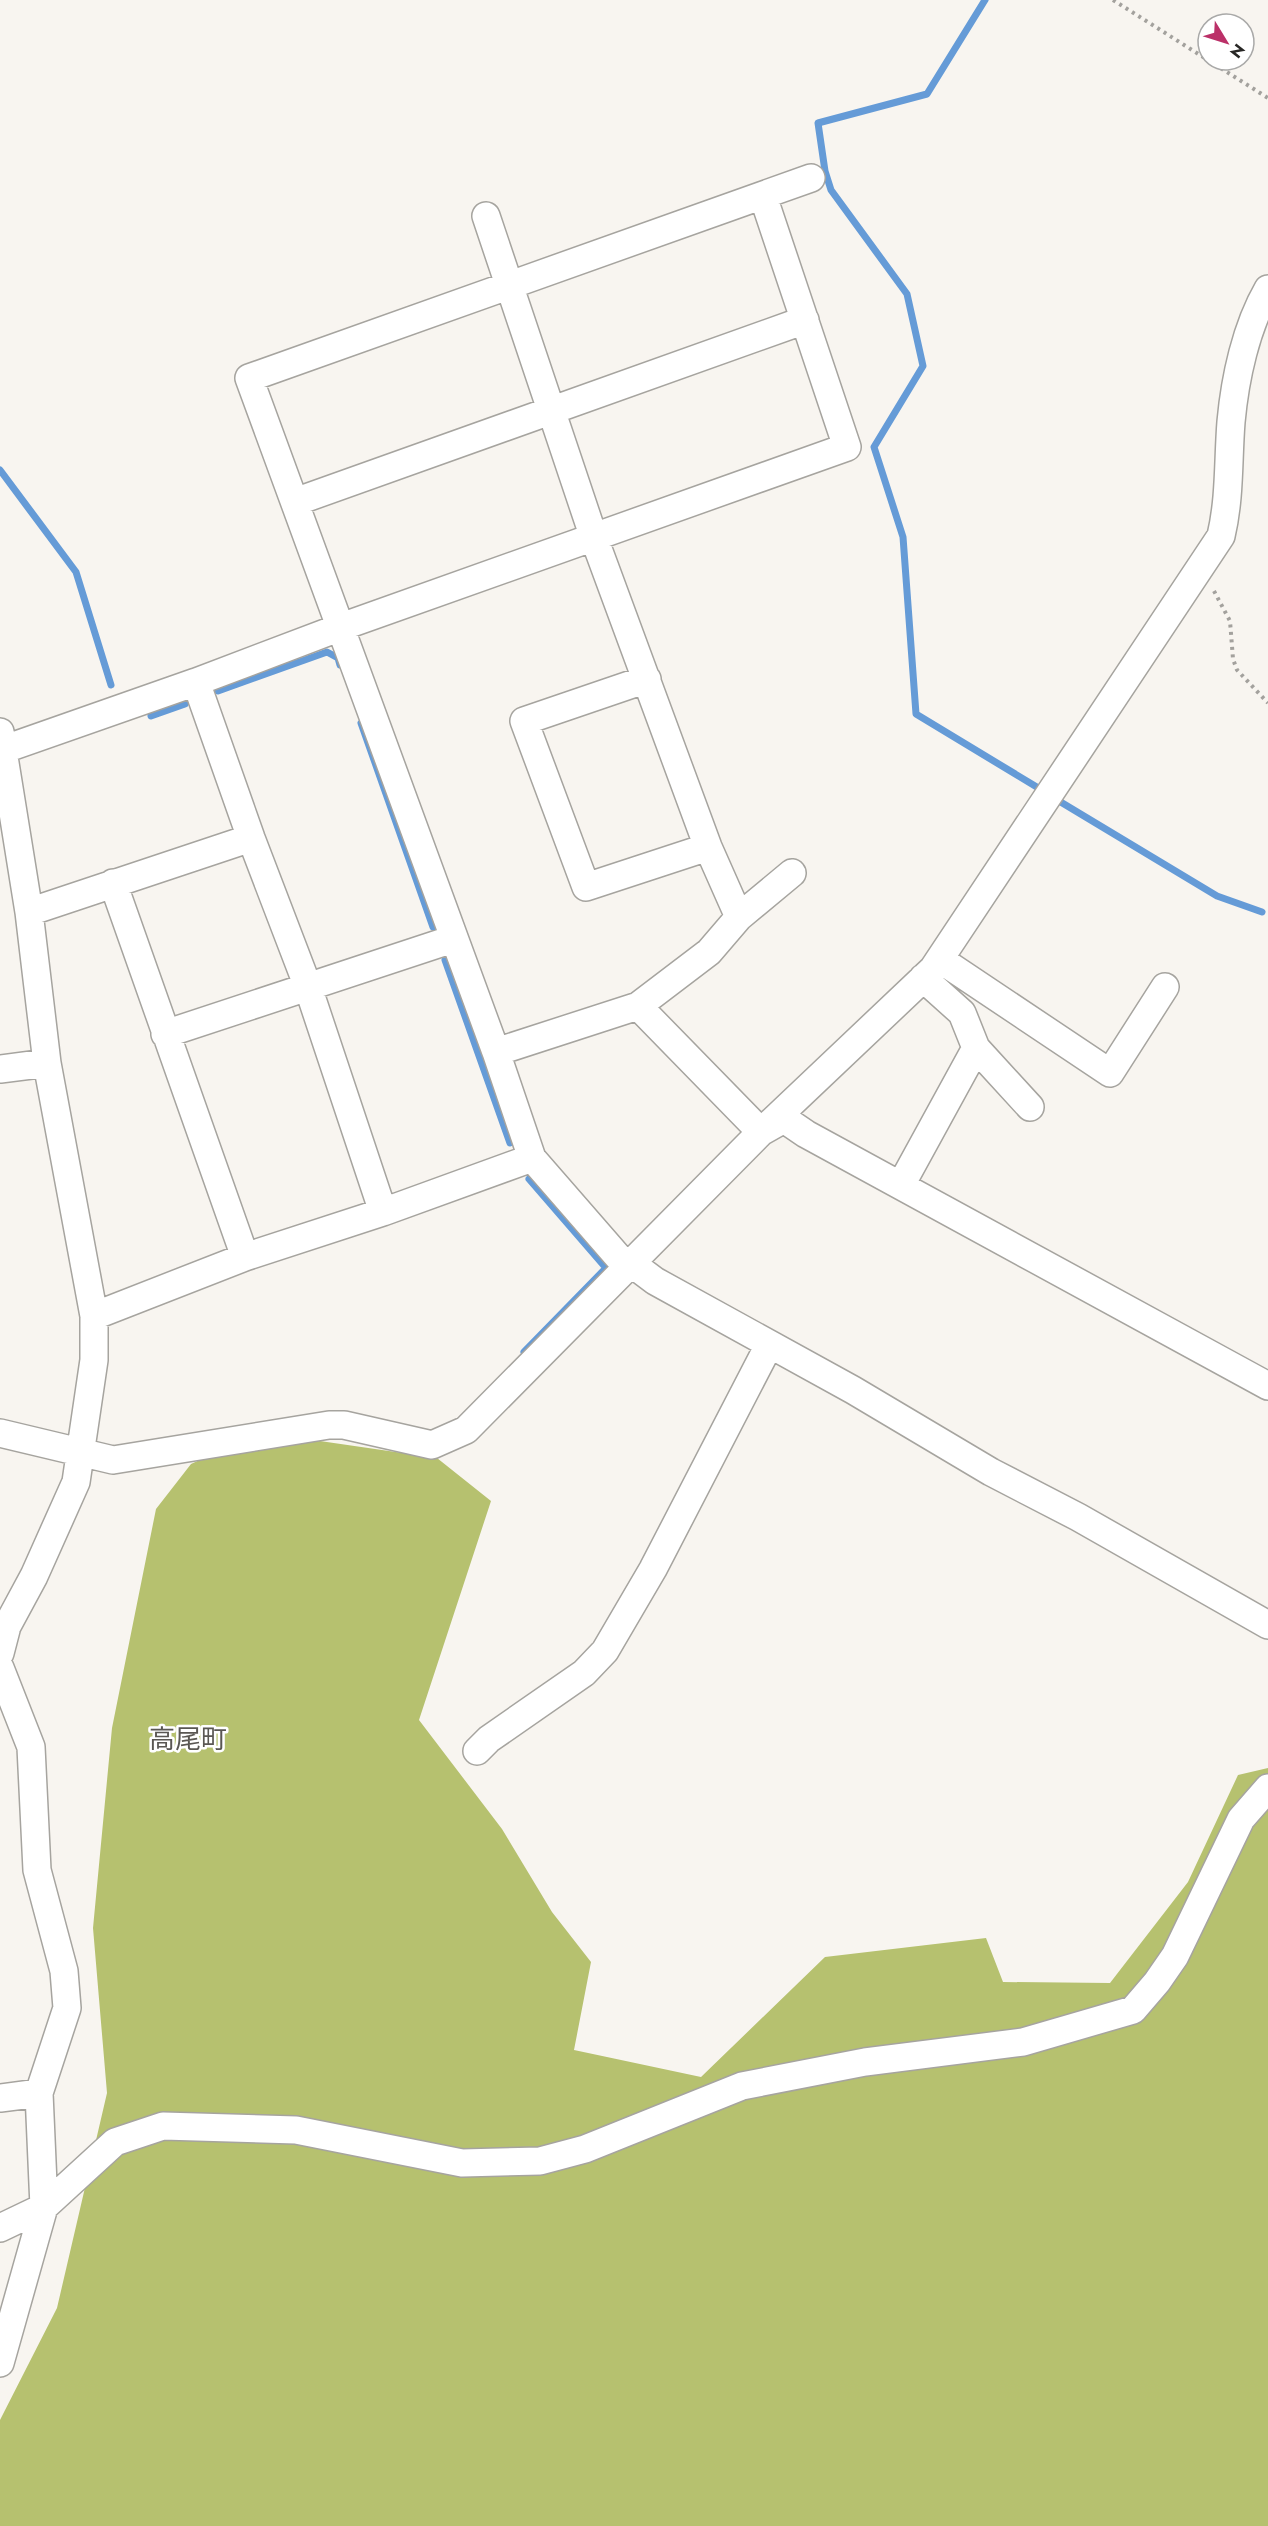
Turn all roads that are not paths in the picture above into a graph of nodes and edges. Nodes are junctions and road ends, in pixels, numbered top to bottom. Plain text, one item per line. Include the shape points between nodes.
1 (811, 178) dead end
2 (763, 196) junction
3 (486, 216) dead end
4 (510, 285) junction
5 (1268, 289) edge
6 (805, 320) junction
7 (552, 410) junction
8 (295, 502) junction
9 (594, 538) junction
10 (341, 627) junction
11 (647, 678) junction
12 (196, 682) junction
13 (2, 754) edge
14 (251, 838) junction
15 (708, 847) junction
16 (792, 873) dead end
17 (113, 883) junction
18 (29, 912) junction
19 (739, 917) junction
20 (453, 939) junction
21 (932, 969) junction
22 (308, 987) junction
23 (1165, 987) dead end
24 (638, 1006) junction
25 (165, 1034) junction
26 (976, 1048) junction
27 (496, 1052) junction
28 (47, 1063) junction
29 (0, 1069) edge
30 (1030, 1107) dead end
31 (761, 1132) junction
32 (532, 1158) junction
33 (901, 1185) junction
34 (383, 1212) junction
35 (244, 1257) junction
36 (626, 1266) junction
37 (93, 1316) junction
38 (769, 1345) junction
39 (1268, 1386) edge
40 (0, 1433) edge
41 (82, 1455) junction
42 (34, 1576) junction
43 (0, 1598) edge
44 (1268, 1624) edge
45 (0, 1653) edge
46 (0, 1668) edge
47 (477, 1751) dead end
48 (1268, 1788) edge
49 (39, 2093) junction
50 (0, 2098) edge
51 (44, 2207) junction
52 (0, 2228) edge
53 (0, 2363) edge

1 - 2 street
2 - 4 street
2 - 6 street
3 - 4 street
4 - 7 street
4 - 8 street via 249,378
5 - 21 street via 1255,315 1236,384 1228,506 1221,536
6 - 7 street
6 - 9 street via 847,447
7 - 8 street
7 - 9 street
8 - 10 street
9 - 10 street
9 - 11 street
10 - 12 street
10 - 20 street
11 - 15 street
11 - 15 street via 524,721 586,887
12 - 13 street
12 - 14 street
13 - 18 street
14 - 17 street
14 - 22 street
15 - 19 street
16 - 19 street
17 - 18 street
17 - 25 street
18 - 28 street
19 - 24 street via 709,952
20 - 22 street
20 - 27 street
21 - 23 street via 1110,1073
21 - 26 street via 962,1012
21 - 31 street
22 - 25 street
22 - 34 street
24 - 27 street
24 - 31 street
25 - 35 street
26 - 30 street
26 - 33 street
27 - 32 street
28 - 29 street
28 - 37 street
31 - 33 street via 784,1119
31 - 36 street
32 - 34 street
32 - 36 street
33 - 39 street
34 - 35 street
35 - 37 street
36 - 38 street via 639,1269
36 - 41 street via 465,1430 449,1440 432,1445 329,1425 113,1460
37 - 41 street via 94,1360
38 - 44 street
38 - 47 street via 605,1652 584,1673
40 - 41 street
41 - 42 street via 76,1482
42 - 43 street
42 - 45 street via 7,1626
46 - 49 street via 31,1747 37,1870 67,1989 63,2027
48 - 51 street via 1241,1819 1175,1956 1133,2010 1023,2042 865,2062 742,2086 585,2150 540,2161 462,2163 296,2130 163,2126 115,2142
49 - 50 street
49 - 51 street
51 - 52 street
51 - 53 street

